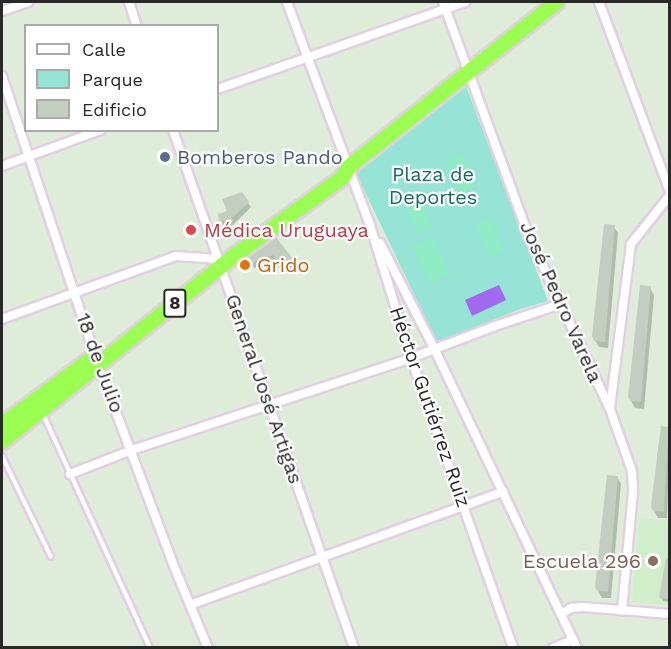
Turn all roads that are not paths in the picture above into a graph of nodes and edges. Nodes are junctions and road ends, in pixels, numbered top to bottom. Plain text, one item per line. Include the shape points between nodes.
1 (28, 2) edge
2 (129, 2) edge
3 (287, 2) edge
4 (465, 2) edge
5 (556, 2) edge
6 (599, 2) edge
7 (444, 5) edge
8 (2, 11) edge
9 (136, 24) edge
10 (307, 57) junction
11 (471, 72) junction
12 (2, 76) edge
13 (219, 89) edge
14 (95, 132) edge
15 (174, 132) edge
16 (29, 156) junction
17 (2, 166) edge
18 (349, 166) junction
19 (669, 194) edge
20 (369, 222) junction
21 (220, 262) junction
22 (75, 293) junction
23 (561, 304) junction
24 (2, 319) edge
25 (434, 348) junction
26 (411, 357) junction
27 (97, 360) junction
28 (268, 405) junction
29 (610, 409) junction
30 (41, 411) junction
31 (2, 424) edge
32 (2, 441) edge
33 (132, 450) junction
34 (2, 456) edge
35 (70, 474) junction
36 (503, 492) junction
37 (465, 506) junction
38 (51, 557) dead end
39 (323, 558) junction
40 (190, 605) junction
41 (622, 610) junction
42 (561, 614) junction
43 (669, 614) edge
44 (575, 644) edge
45 (150, 648) edge
46 (208, 648) edge
47 (354, 648) edge
48 (513, 648) edge
49 (553, 648) edge

1 - 8 street
2 - 9 street
3 - 10 street, Héctor Gutiérrez Ruiz
4 - 7 street
5 - 11 highway, 8
6 - 19 street
7 - 10 street
7 - 11 street, José Pedro Varela
10 - 13 street
10 - 18 street, Héctor Gutiérrez Ruiz
11 - 18 highway, 8
11 - 23 street, José Pedro Varela via 528,234
12 - 16 street, 18 de Julio
14 - 16 street
15 - 21 street, General José Artigas
16 - 17 street
16 - 22 street, 18 de Julio
18 - 20 street, Héctor Gutiérrez Ruiz
18 - 21 highway, 8 via 342,177
19 - 29 street via 631,244
20 - 25 street
20 - 26 street, Héctor Gutiérrez Ruiz
21 - 22 street via 176,256
21 - 27 highway, 8
21 - 28 street, General José Artigas
22 - 24 street
22 - 27 street, 18 de Julio
23 - 25 street
23 - 29 street, José Pedro Varela
25 - 26 street
25 - 36 street
26 - 28 street
26 - 37 street, Héctor Gutiérrez Ruiz
27 - 30 highway, 8
27 - 31 highway, 8
27 - 33 street, 18 de Julio
28 - 33 street
28 - 39 street, General José Artigas
29 - 41 street, José Pedro Varela via 632,471
30 - 32 highway, 8
30 - 35 lane
33 - 35 street
33 - 40 street, 18 de Julio
34 - 38 lane
35 - 45 lane
36 - 37 street
36 - 42 street
37 - 39 street
37 - 48 street, Héctor Gutiérrez Ruiz
39 - 40 street
39 - 47 street, General José Artigas
40 - 46 street, 18 de Julio
41 - 42 street via 583,607
41 - 43 street
42 - 44 street
44 - 49 street

